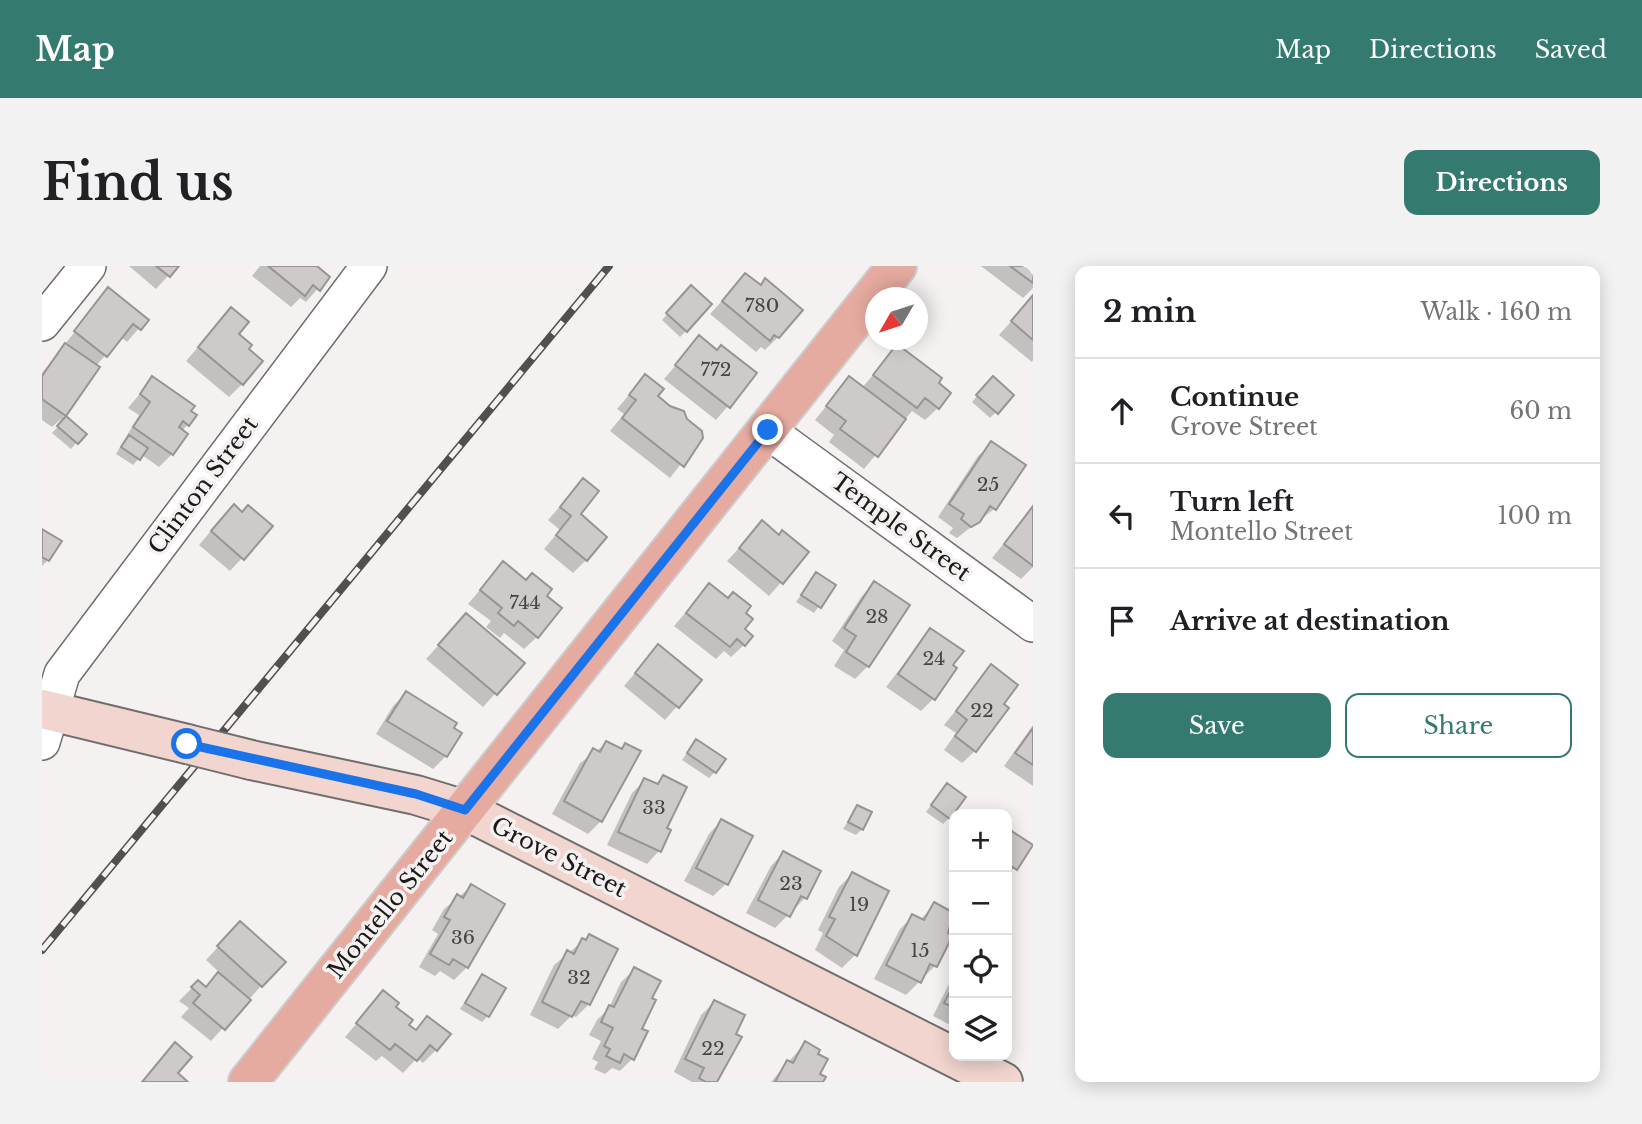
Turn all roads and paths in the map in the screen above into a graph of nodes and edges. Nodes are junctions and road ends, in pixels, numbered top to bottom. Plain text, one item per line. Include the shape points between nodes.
1 (88, 266) edge
2 (369, 266) edge
3 (897, 266) edge
4 (42, 323) edge
5 (768, 430) junction
6 (1033, 624) edge
7 (45, 721) edge
8 (465, 810) junction
9 (248, 1082) edge
10 (1003, 1082) edge

1 - 4 street
2 - 7 street, Clinton Street via 85,641 62,674
3 - 5 main road, Montello Street
5 - 6 street, Temple Street
5 - 8 main road, Montello Street
7 - 8 main road, Grove Street, bridge via 187,744 416,794
8 - 9 main road, Montello Street
8 - 10 main road, Grove Street

